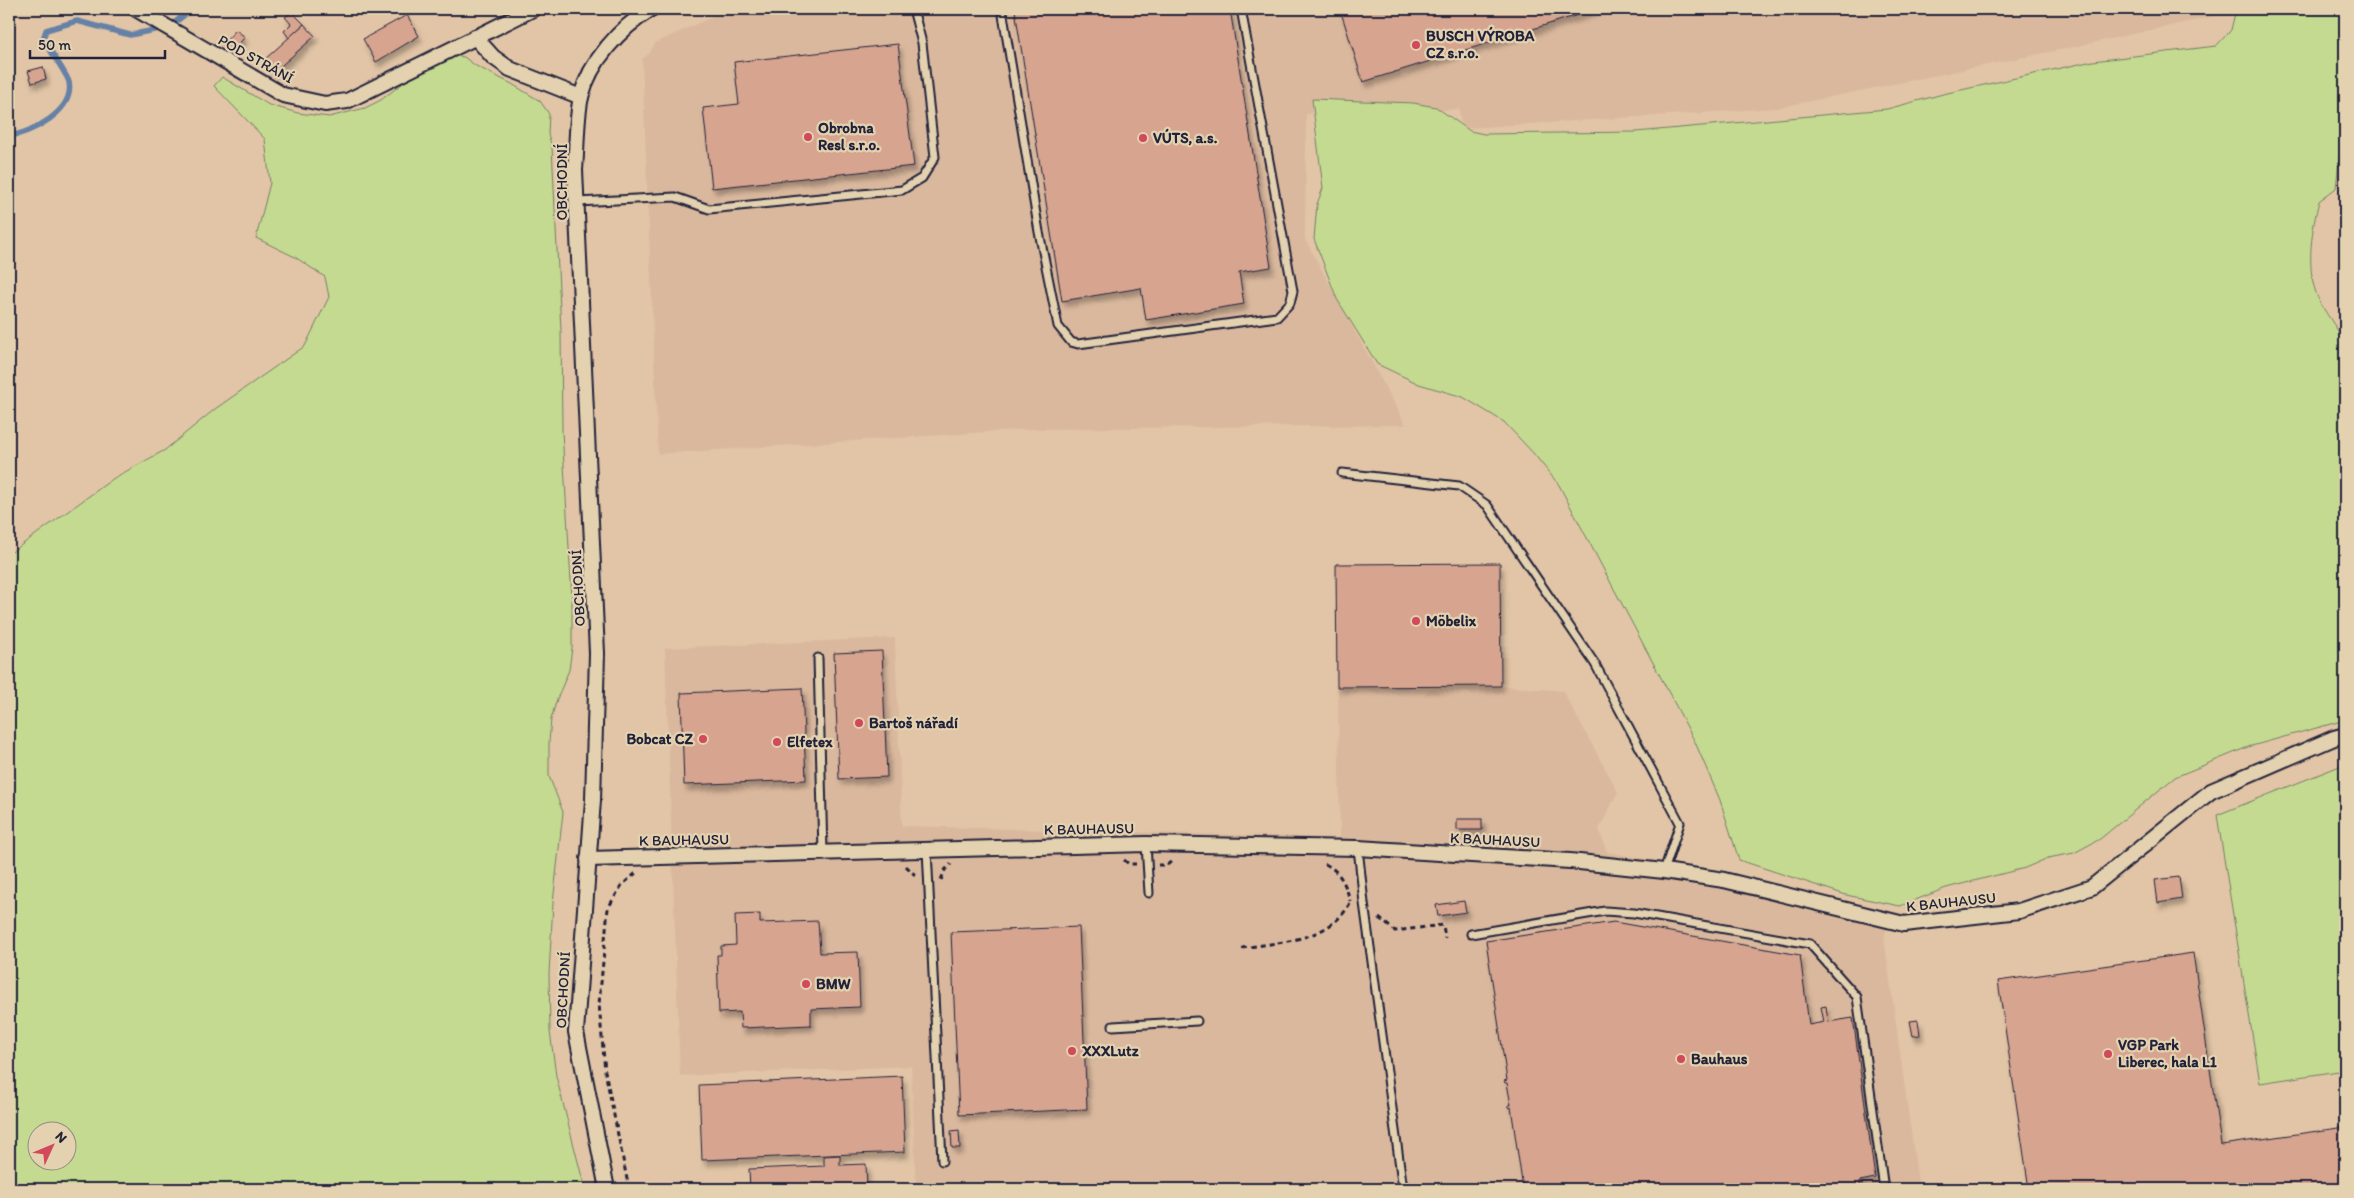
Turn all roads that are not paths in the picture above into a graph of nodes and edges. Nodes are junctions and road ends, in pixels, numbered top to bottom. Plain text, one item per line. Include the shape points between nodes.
1 (136, 9) edge
2 (533, 9) edge
3 (651, 9) edge
4 (913, 9) edge
5 (1002, 9) edge
6 (1241, 9) edge
7 (475, 36) junction
8 (581, 97) junction
9 (576, 202) junction
10 (1342, 473) dead end
11 (818, 658) dead end
12 (2345, 736) edge
13 (1146, 844) junction
14 (926, 848) junction
15 (1358, 848) junction
16 (823, 853) junction
17 (588, 859) junction
18 (1664, 871) junction
19 (1149, 893) dead end
20 (1471, 934) dead end
21 (1197, 1021) dead end
22 (1113, 1026) dead end
23 (942, 1161) dead end
24 (607, 1189) edge
25 (1403, 1189) edge
26 (1884, 1189) edge

1 - 7 street, POD STRÁNÍ via 284,95 325,104 347,102
2 - 7 street, POD STRÁNÍ
3 - 8 street, OBCHODNÍ via 618,34 595,64
4 - 9 lane via 922,43 935,157 922,178 902,190 709,208 674,196
5 - 6 lane via 1058,326 1071,342 1078,344 1277,317 1290,303 1293,291
7 - 8 street via 492,57 510,70
8 - 9 street, OBCHODNÍ via 575,170
9 - 17 street, OBCHODNÍ via 597,653
10 - 18 lane via 1459,486 1487,505 1595,664 1680,823
11 - 16 lane
12 - 18 street, K BAUHAUSU via 2211,791 2092,887 2019,911 1904,924 1724,880
13 - 14 street, K BAUHAUSU
13 - 15 street, K BAUHAUSU
13 - 19 lane
14 - 16 street, K BAUHAUSU
14 - 23 lane
15 - 18 street, K BAUHAUSU via 1570,861
15 - 25 lane
16 - 17 street, K BAUHAUSU
17 - 24 street, OBCHODNÍ via 576,1032
20 - 26 lane via 1605,911 1634,913 1810,944 1857,997
21 - 22 lane

